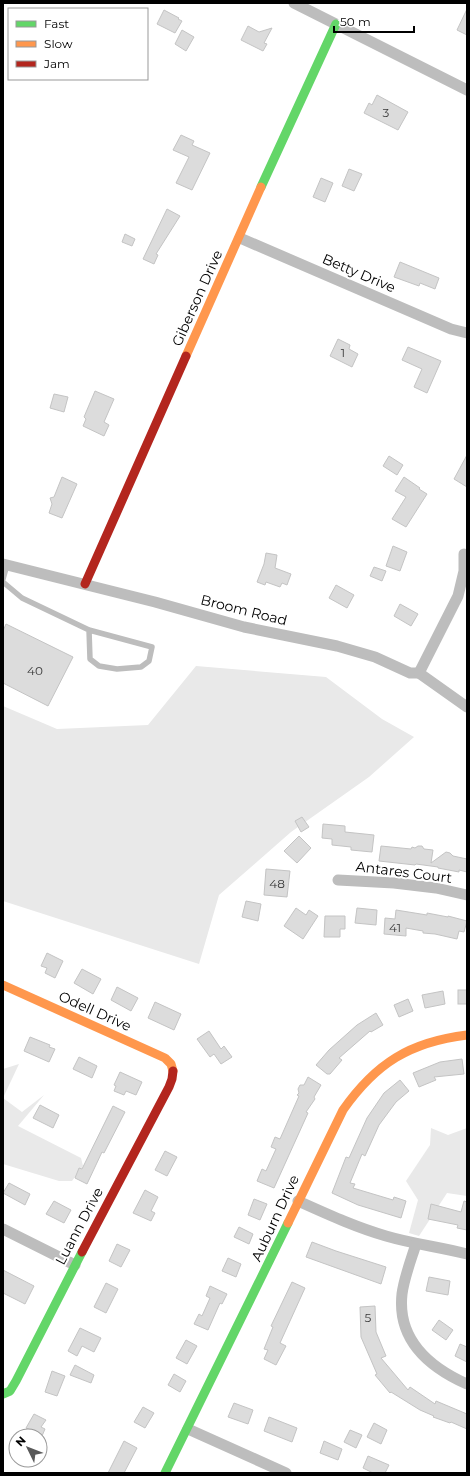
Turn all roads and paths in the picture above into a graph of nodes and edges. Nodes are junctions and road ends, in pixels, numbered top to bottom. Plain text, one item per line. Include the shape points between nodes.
1 (294, 3) edge
2 (336, 24) junction
3 (467, 90) edge
4 (240, 238) junction
5 (467, 333) edge
6 (464, 554) dead end
7 (5, 565) edge
8 (3, 579) edge
9 (3, 582) edge
10 (86, 584) junction
11 (89, 630) junction
12 (419, 673) junction
13 (467, 707) edge
14 (338, 880) dead end
15 (467, 895) edge
16 (3, 985) edge
17 (467, 1035) edge
18 (173, 1067) joint
19 (298, 1201) junction
20 (3, 1229) edge
21 (416, 1244) junction
22 (467, 1254) edge
23 (75, 1265) junction
24 (467, 1384) edge
25 (3, 1394) edge
26 (188, 1429) junction
27 (165, 1473) edge
28 (286, 1473) edge

1 - 2 street
2 - 3 street
2 - 4 street, Giberson Drive via 287,128
4 - 5 street, Betty Drive via 451,329
4 - 10 street, Giberson Drive
6 - 12 street via 464,571 458,596
7 - 8 lane
7 - 10 street, Broom Road
9 - 11 lane via 22,598
10 - 12 street, Broom Road via 244,627 337,646 375,657 410,673
11 - 11 lane via 90,659 99,666 123,669 141,667 149,661 152,647
12 - 13 street, Broom Road
14 - 15 street, Antares Court via 394,883
16 - 18 street, Odell Drive via 165,1058
17 - 19 street, Auburn Drive via 413,1047 385,1063 367,1078 343,1110
18 - 23 street, Luann Drive via 169,1087
19 - 21 street via 349,1224
19 - 26 street, Auburn Drive
20 - 23 street
21 - 22 street
21 - 24 street via 402,1293 403,1316 407,1331 424,1356 446,1373
23 - 25 street, Luann Drive via 16,1381 10,1391
26 - 27 street, Auburn Drive
26 - 28 street

